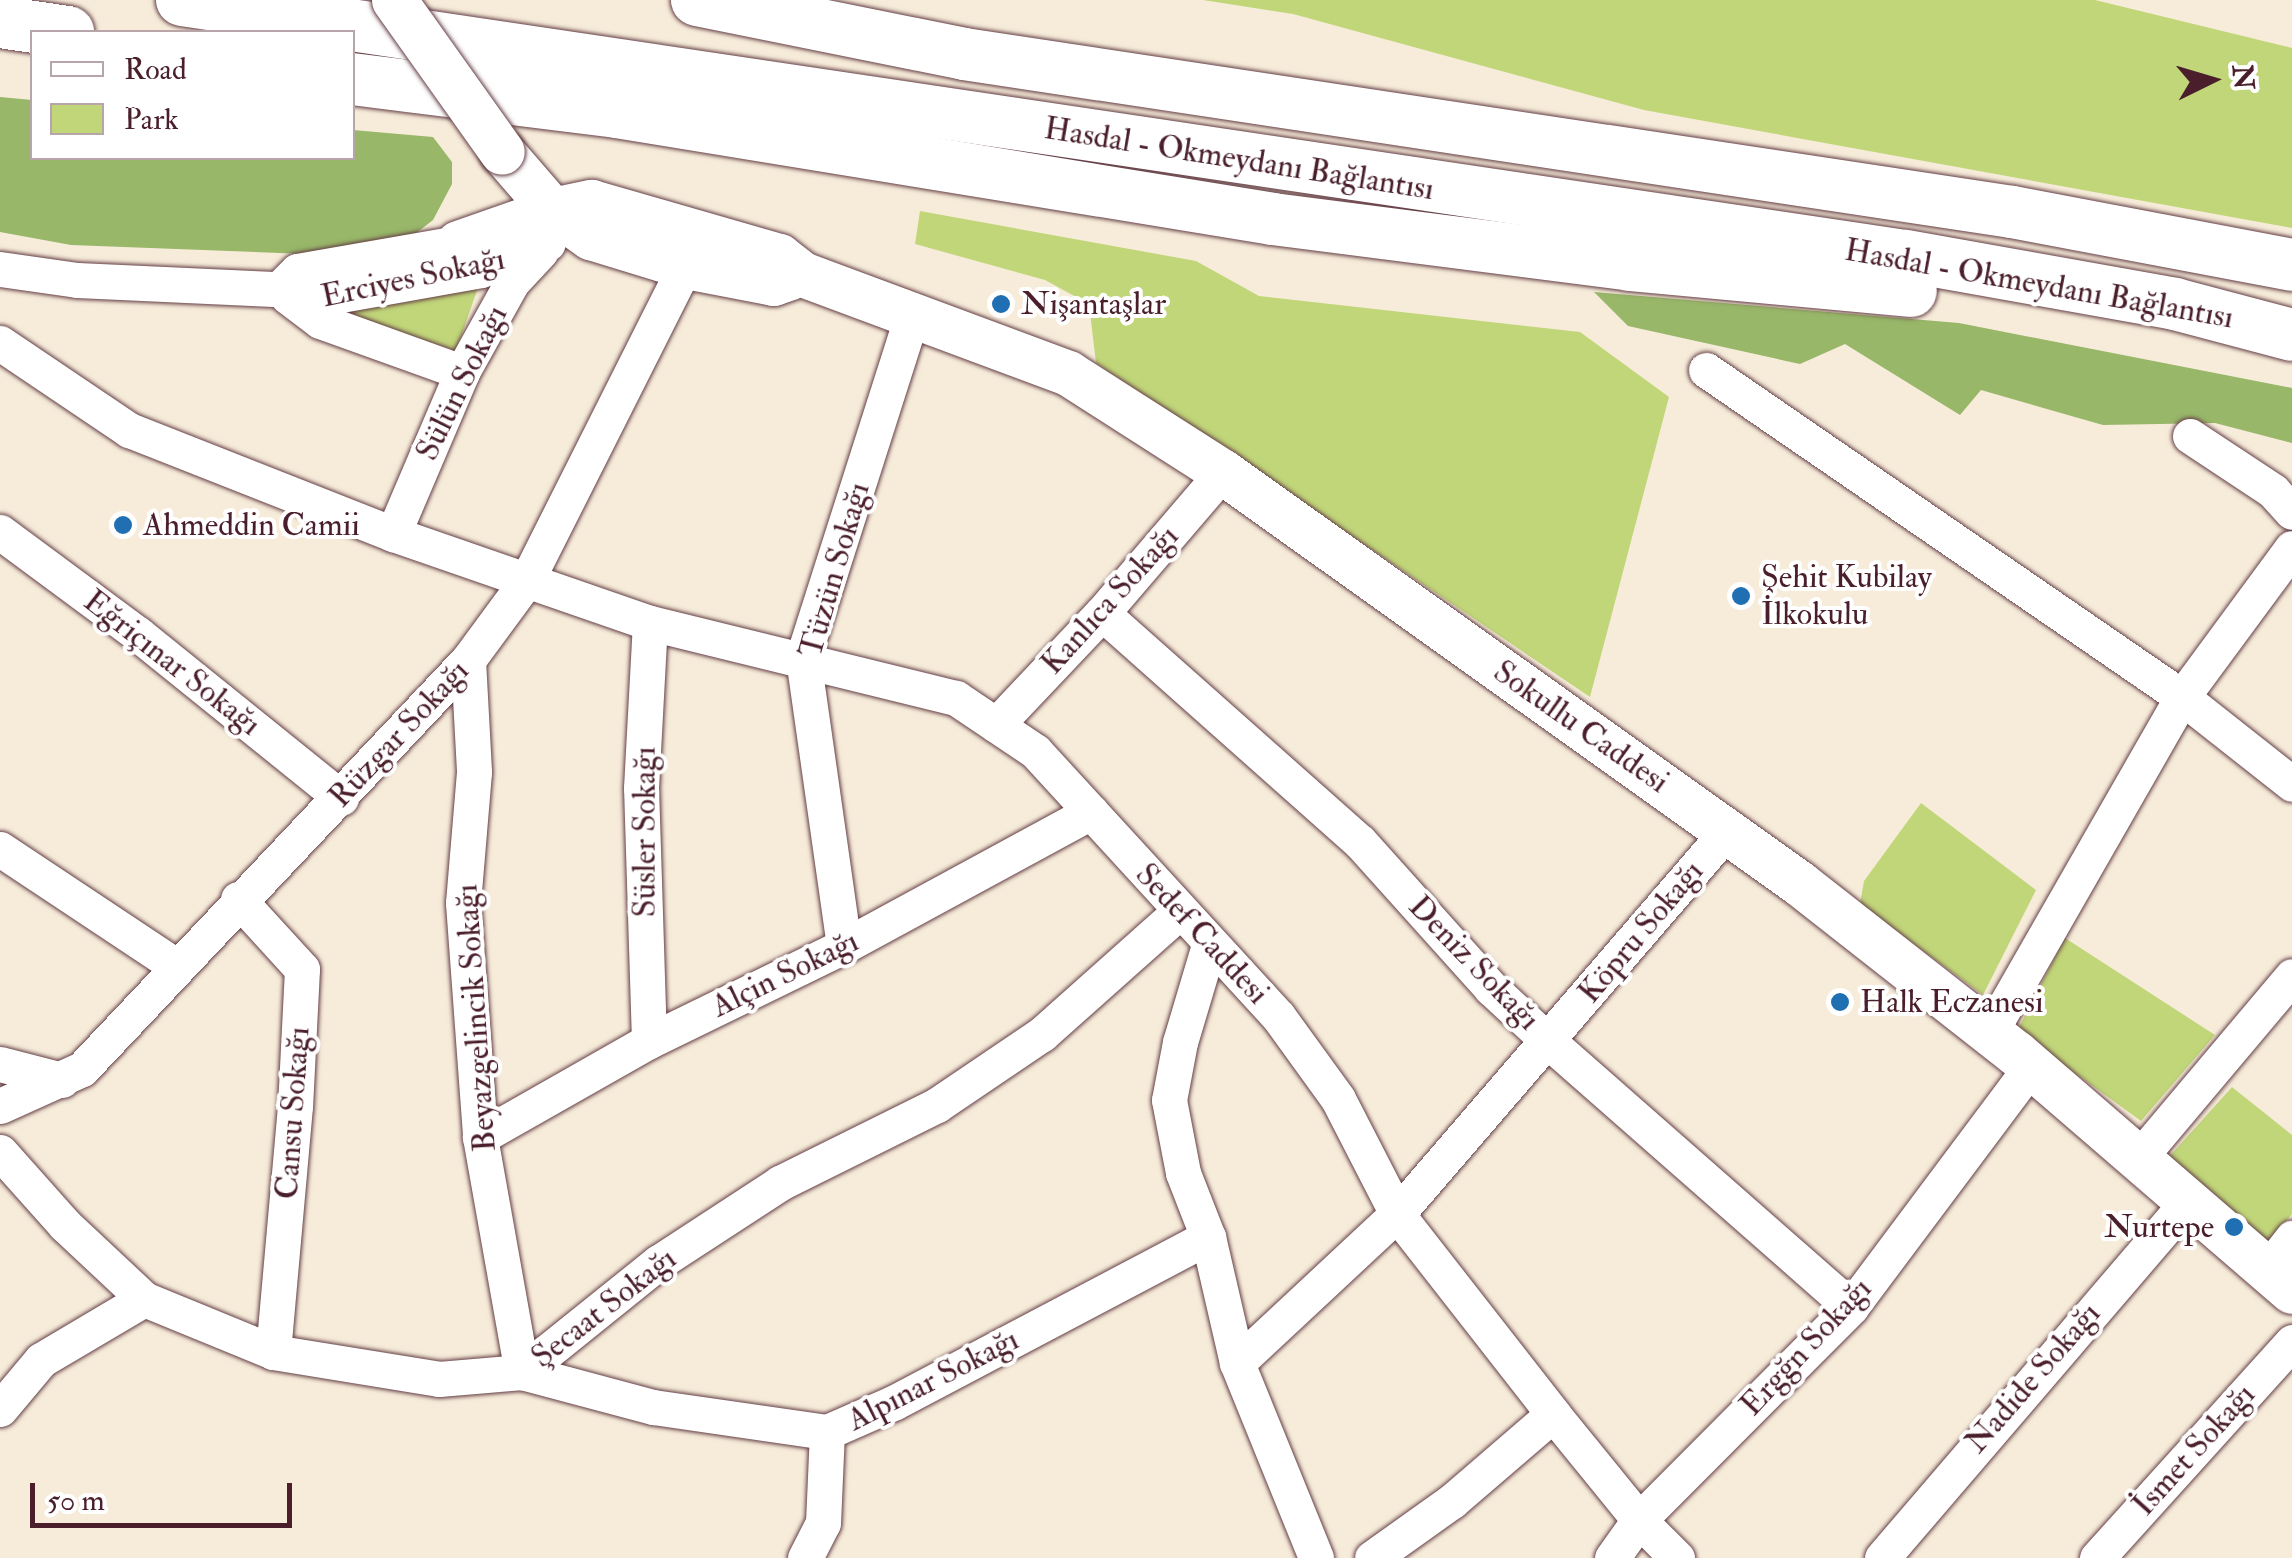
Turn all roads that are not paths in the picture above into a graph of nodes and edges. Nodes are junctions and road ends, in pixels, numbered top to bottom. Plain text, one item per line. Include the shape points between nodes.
1 (182, 0) edge
2 (394, 0) edge
3 (697, 0) edge
4 (0, 22) edge
5 (54, 30) edge
6 (0, 53) edge
7 (30, 56) edge
8 (355, 79) edge
9 (502, 152) junction
10 (550, 226) junction
11 (458, 243) junction
12 (2292, 265) edge
13 (685, 266) junction
14 (0, 270) edge
15 (802, 274) junction
16 (279, 289) junction
17 (912, 318) junction
18 (2292, 336) edge
19 (0, 343) edge
20 (1706, 370) dead end
21 (462, 372) junction
22 (2190, 436) dead end
23 (1222, 472) junction
24 (2292, 512) edge
25 (0, 532) edge
26 (392, 534) junction
27 (2292, 548) edge
28 (528, 580) junction
29 (1102, 613) junction
30 (650, 623) junction
31 (803, 657) junction
32 (468, 660) junction
33 (2182, 697) junction
34 (996, 725) junction
35 (2292, 784) edge
36 (341, 798) junction
37 (1092, 812) junction
38 (1726, 831) junction
39 (0, 849) edge
40 (238, 899) junction
41 (1179, 912) junction
42 (1209, 945) junction
43 (844, 946) junction
44 (176, 966) junction
45 (2292, 976) edge
46 (1989, 1034) junction
47 (1548, 1040) junction
48 (649, 1041) junction
49 (0, 1064) edge
50 (2031, 1066) junction
51 (62, 1080) junction
52 (0, 1106) edge
53 (480, 1137) junction
54 (0, 1152) edge
55 (2138, 1159) junction
56 (2188, 1202) junction
57 (1397, 1214) junction
58 (1208, 1237) junction
59 (2284, 1266) edge
60 (144, 1298) junction
61 (1851, 1307) junction
62 (2292, 1342) edge
63 (272, 1352) junction
64 (1236, 1363) junction
65 (522, 1372) junction
66 (0, 1409) edge
67 (1553, 1414) junction
68 (828, 1432) junction
69 (1639, 1520) junction
70 (806, 1558) edge
71 (1316, 1558) edge
72 (1372, 1558) edge
73 (1612, 1558) edge
74 (1677, 1558) edge
75 (1882, 1558) edge
76 (2097, 1558) edge

1 - 18 highway, Hasdal - Okmeydanı Bağlantısı via 1906,256 2175,304
2 - 9 main road, bridge
3 - 12 highway, Hasdal - Okmeydanı Bağlantısı via 964,54 2012,212
4 - 5 highway
6 - 7 highway
8 - 18 highway via 617,112 1412,238 1927,292 2188,335
9 - 10 main road
9 - 11 main road via 492,198
10 - 11 main road
10 - 13 main road, Sokullu Caddesi
10 - 15 main road, Sokullu Caddesi via 590,202 779,256
10 - 16 street, Erciyes Sokağı via 481,270 307,302
10 - 21 street, Sülün Sokağı
11 - 16 street, Erciyes Sokağı via 297,271
13 - 15 main road, Sokullu Caddesi via 773,283
13 - 28 street, Rüzgar Sokağı
14 - 16 street, Erciyes Sokağı
15 - 17 main road, Sokullu Caddesi
16 - 21 street, Erciyes Sokağı via 320,321
17 - 23 main road, Sokullu Caddesi via 1068,373
17 - 31 street, Tüzün Sokağı
19 - 26 street, Sedef Caddesi via 128,430
20 - 33 street
21 - 26 street, Sülün Sokağı
22 - 24 street via 2274,491
23 - 29 street, Kanlıca Sokağı
23 - 38 main road, Sokullu Caddesi
25 - 36 street, Eğriçınar Sokağı
26 - 28 street, Sedef Caddesi
27 - 33 street
28 - 30 street, Sedef Caddesi
28 - 32 street, Rüzgar Sokağı
29 - 34 street, Kanlıca Sokağı
29 - 47 street, Deniz Sokağı via 1360,842 1491,988
30 - 31 street, Sedef Caddesi
30 - 48 street, Süsler Sokağı via 641,788
31 - 34 street, Sedef Caddesi via 956,698
31 - 43 street, Tüzün Sokağı
32 - 36 street, Rüzgar Sokağı
32 - 53 street, Beyazgelincik Sokağı via 474,772 463,903
33 - 35 street
33 - 46 street
34 - 37 street, Sedef Caddesi via 1035,751
36 - 40 street, Rüzgar Sokağı
37 - 41 street, Sedef Caddesi
37 - 43 street, Alçin Sokağı
38 - 46 main road, Sokullu Caddesi
38 - 47 street, Köpru Sokağı
39 - 44 street
40 - 44 street, Rüzgar Sokağı
40 - 63 street, Cansu Sokağı via 302,969
41 - 42 street, Sedef Caddesi
41 - 65 street, Şecaat Sokağı via 1042,1034 937,1105 780,1183 674,1252
42 - 57 street, Sedef Caddesi via 1278,1016 1338,1100
42 - 58 street via 1170,1100 1183,1174
43 - 48 street, Alçin Sokağı
44 - 51 street, Rüzgar Sokağı via 82,1069
45 - 55 street
46 - 50 main road, Sokullu Caddesi
47 - 57 street, Köpru Sokağı
47 - 61 street, Deniz Sokağı
48 - 53 street, Alçin Sokağı
49 - 51 street
50 - 55 main road, Sokullu Caddesi
50 - 61 street, Ergğn Sokağı
51 - 52 street, Rüzgar Sokağı
53 - 65 street, Beyazgelincik Sokağı
54 - 60 street, Şecaat Sokağı
55 - 56 main road, Sokullu Caddesi
56 - 59 main road, Sokullu Caddesi
56 - 75 street, Nadide Sokağı
57 - 64 street, Köpru Sokağı
57 - 67 street, Sedef Caddesi
58 - 64 street
58 - 68 street, Alpınar Sokağı
60 - 63 street, Şecaat Sokağı
60 - 66 street via 42,1360
61 - 69 street, Ergğn Sokağı
62 - 76 street, İsmet Sokağı
63 - 65 street, Şecaat Sokağı via 440,1379
64 - 71 street
65 - 68 street, Alpınar Sokağı via 652,1407
67 - 69 street, Sedef Caddesi
67 - 72 street via 1452,1501
68 - 70 street via 823,1524
69 - 73 street, Ergğn Sokağı
69 - 74 street, Sedef Caddesi

